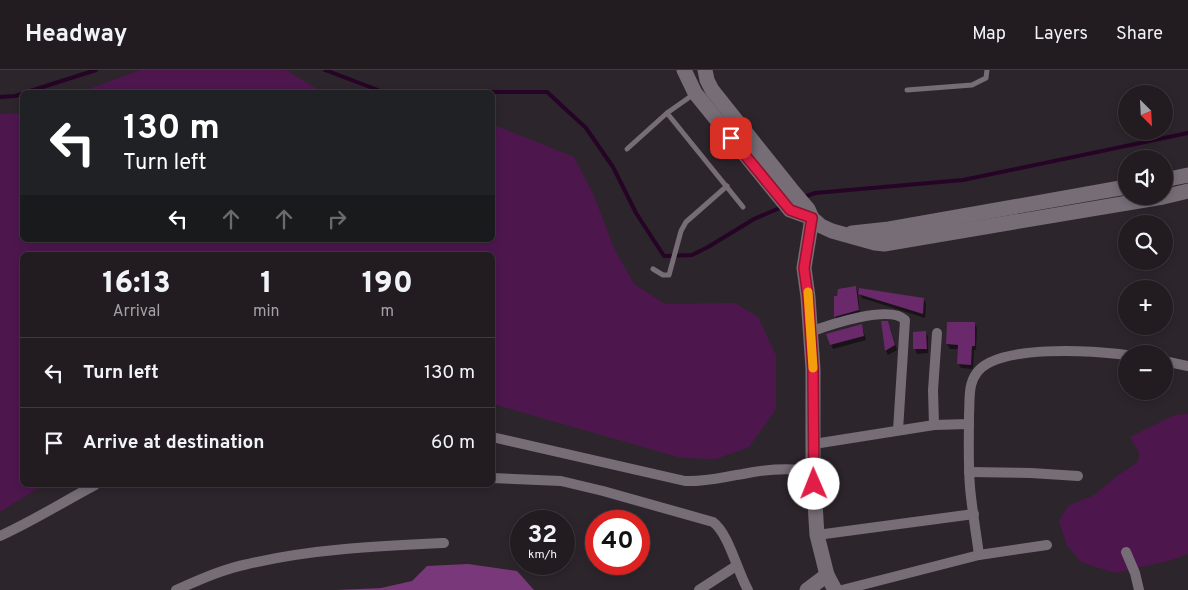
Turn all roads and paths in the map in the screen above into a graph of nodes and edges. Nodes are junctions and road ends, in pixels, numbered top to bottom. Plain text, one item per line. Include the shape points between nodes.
1 (684, 70) edge
2 (705, 70) edge
3 (987, 70) edge
4 (907, 90) dead end
5 (695, 94) junction
6 (667, 112) junction
7 (627, 149) dead end
8 (1188, 175) edge
9 (1173, 178) edge
10 (727, 186) junction
11 (1118, 188) edge
12 (1188, 191) edge
13 (792, 201) junction
14 (743, 206) dead end
15 (812, 218) junction
16 (846, 234) junction
17 (653, 269) dead end
18 (810, 332) junction
19 (937, 333) dead end
20 (1118, 354) edge
21 (1173, 363) edge
22 (1188, 366) edge
23 (969, 424) junction
24 (934, 425) junction
25 (898, 430) junction
26 (495, 438) edge
27 (814, 444) junction
28 (813, 471) junction
29 (970, 472) junction
30 (1078, 476) dead end
31 (495, 478) edge
32 (91, 487) edge
33 (974, 514) junction
34 (817, 535) junction
35 (0, 536) edge
36 (444, 543) dead end
37 (1047, 545) dead end
38 (1126, 552) dead end
39 (979, 555) junction
40 (736, 566) junction
41 (827, 576) junction
42 (176, 590) edge
43 (699, 590) edge
44 (748, 590) edge
45 (808, 590) edge
46 (835, 590) edge
47 (842, 590) edge
48 (1139, 590) edge

1 - 5 street
2 - 13 street via 712,90
3 - 4 lane via 986,78 972,85
5 - 6 lane
5 - 13 street
6 - 7 lane
6 - 10 lane
8 - 9 street
10 - 14 lane
10 - 17 lane via 686,222 669,275
11 - 16 street
12 - 16 street via 884,244
13 - 15 street
15 - 16 street via 821,226
15 - 18 street via 804,268
18 - 25 street via 862,316 902,316 905,320
18 - 27 street
19 - 24 street
20 - 23 street via 1047,351 1009,356 987,363 976,372 970,386
21 - 22 street
23 - 24 street
23 - 29 street
24 - 25 street
25 - 27 street
26 - 28 street via 685,481 698,482 773,469
27 - 28 street
28 - 34 street
29 - 30 street
29 - 33 street
31 - 40 street via 561,481 712,522 724,534
32 - 35 street
33 - 34 street
33 - 39 street
34 - 41 street
36 - 42 street via 315,552 247,564
37 - 39 street
38 - 48 street
39 - 47 street
40 - 43 street
40 - 44 street
41 - 45 street
41 - 46 street

